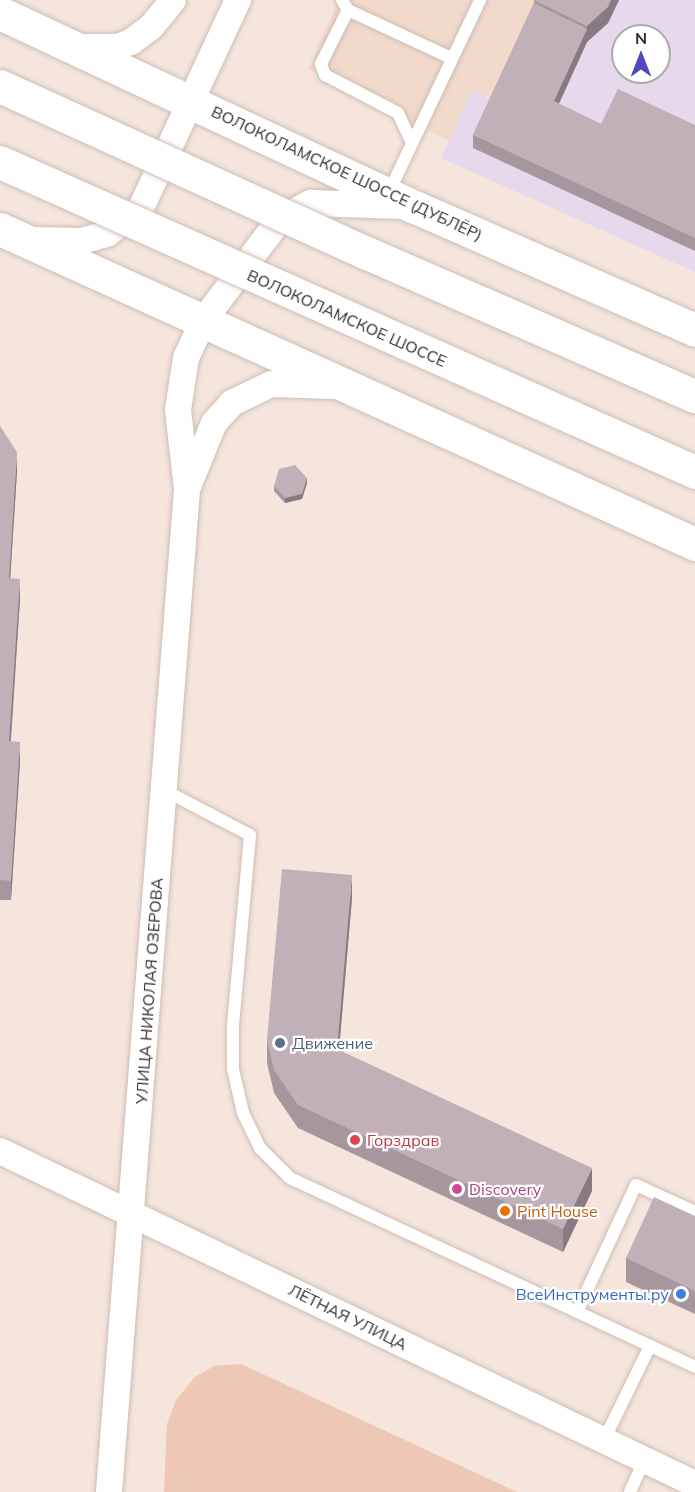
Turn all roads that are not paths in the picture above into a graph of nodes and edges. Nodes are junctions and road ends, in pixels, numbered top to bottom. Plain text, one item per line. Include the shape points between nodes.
1 (173, 0) edge
2 (238, 0) edge
3 (480, 0) edge
4 (345, 5) edge
5 (0, 13) edge
6 (73, 46) junction
7 (451, 58) junction
8 (0, 86) edge
9 (193, 101) junction
10 (412, 143) junction
11 (0, 162) edge
12 (402, 200) junction
13 (11, 234) edge
14 (203, 321) junction
15 (695, 330) edge
16 (349, 387) junction
17 (695, 396) edge
18 (695, 472) edge
19 (187, 489) junction
20 (695, 544) edge
21 (164, 790) junction
22 (0, 1151) edge
23 (695, 1212) edge
24 (132, 1213) junction
25 (577, 1312) junction
26 (650, 1346) junction
27 (695, 1367) edge
28 (604, 1440) junction
29 (644, 1460) junction
30 (695, 1484) edge
31 (109, 1492) edge
32 (630, 1492) edge

1 - 6 street via 152,27 131,42 117,47
2 - 9 street
3 - 7 lane
4 - 7 lane
4 - 10 lane via 321,64 325,75 398,113
5 - 6 main road, ВОЛОКОЛАМСКОЕ ШОССЕ (ДУБЛЁР)
6 - 9 main road, ВОЛОКОЛАМСКОЕ ШОССЕ (ДУБЛЁР)
7 - 10 lane
8 - 17 main road, bridge via 367,253
9 - 12 main road, ВОЛОКОЛАМСКОЕ ШОССЕ (ДУБЛЁР)
9 - 13 street via 141,208 126,223 82,241
10 - 12 lane
11 - 18 main road, ВОЛОКОЛАМСКОЕ ШОССЕ, bridge
12 - 14 street, УЛИЦА НИКОЛАЯ ОЗЕРОВА via 296,207 268,231
12 - 15 main road, ВОЛОКОЛАМСКОЕ ШОССЕ (ДУБЛЁР)
13 - 14 main road
14 - 16 main road
14 - 19 street, УЛИЦА НИКОЛАЯ ОЗЕРОВА via 181,380 179,440
16 - 19 street, УЛИЦА НИКОЛАЯ ОЗЕРОВА via 271,384 247,393 222,411 214,423
16 - 20 main road
19 - 21 street, УЛИЦА НИКОЛАЯ ОЗЕРОВА
21 - 24 street, УЛИЦА НИКОЛАЯ ОЗЕРОВА
21 - 25 lane via 250,835 233,1025 233,1070 243,1113 260,1148 290,1178
22 - 24 street, ЛЁТНАЯ УЛИЦА
23 - 25 lane via 636,1185
24 - 28 street, ЛЁТНАЯ УЛИЦА
24 - 31 street, УЛИЦА НИКОЛАЯ ОЗЕРОВА
25 - 26 lane
26 - 27 lane
26 - 28 lane
28 - 29 street, ЛЁТНАЯ УЛИЦА
29 - 30 street, ЛЁТНАЯ УЛИЦА
29 - 32 lane

